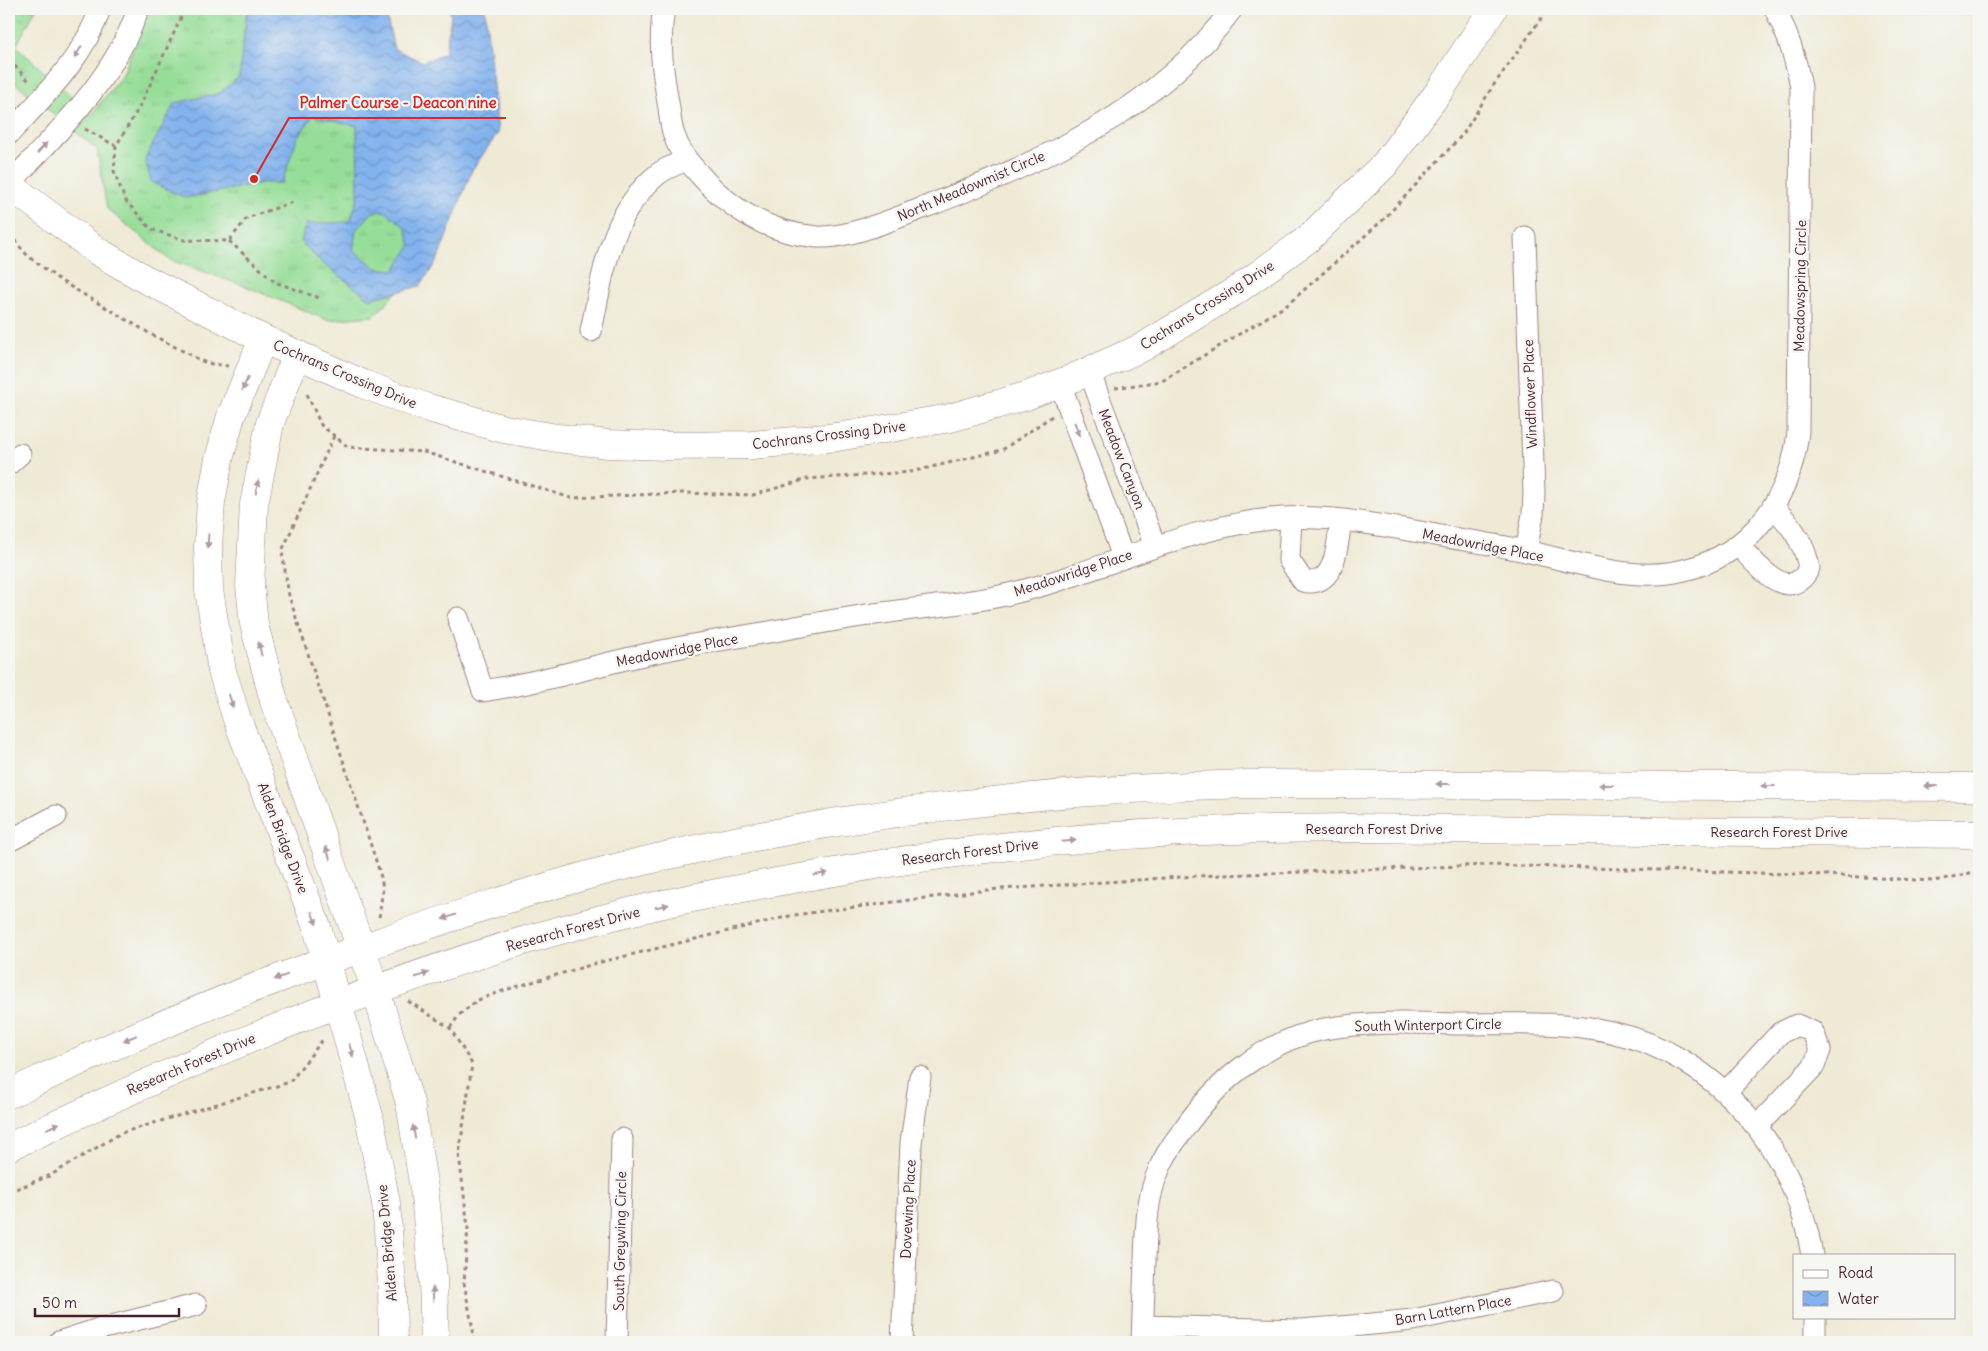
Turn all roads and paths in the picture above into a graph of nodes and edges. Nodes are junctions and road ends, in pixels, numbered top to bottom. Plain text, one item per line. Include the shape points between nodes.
1 (100, 9) edge
2 (138, 9) edge
3 (664, 9) edge
4 (1232, 9) edge
5 (1494, 9) edge
6 (1548, 9) edge
7 (1775, 9) edge
8 (9, 134) edge
9 (116, 146) dead end
10 (686, 160) junction
11 (9, 184) edge
12 (296, 201) dead end
13 (9, 234) edge
14 (1525, 237) dead end
15 (229, 240) junction
16 (322, 299) dead end
17 (592, 331) dead end
18 (263, 339) junction
19 (297, 354) junction
20 (251, 369) junction
21 (286, 381) junction
22 (1093, 383) junction
23 (1064, 395) junction
24 (334, 436) junction
25 (1773, 507) junction
26 (1291, 518) junction
27 (1341, 521) junction
28 (1155, 546) junction
29 (1736, 546) junction
30 (1526, 551) junction
31 (1123, 557) junction
32 (458, 618) dead end
33 (1979, 787) edge
34 (56, 816) dead end
35 (1979, 834) edge
36 (9, 841) edge
37 (1979, 871) edge
38 (371, 944) junction
39 (326, 960) junction
40 (384, 994) junction
41 (413, 1006) junction
42 (341, 1014) junction
43 (450, 1028) junction
44 (920, 1077) dead end
45 (1726, 1092) junction
46 (9, 1094) edge
47 (1756, 1126) junction
48 (622, 1139) dead end
49 (9, 1147) edge
50 (9, 1192) edge
51 (1812, 1254) edge
52 (1552, 1291) dead end
53 (196, 1305) dead end
54 (1815, 1318) edge
55 (1142, 1334) edge
56 (59, 1342) edge
57 (393, 1342) edge
58 (435, 1342) edge
59 (473, 1342) edge
60 (617, 1342) edge
61 (902, 1342) edge
62 (1815, 1342) edge

1 -> 8 street via 95,23 64,72
11 -> 2 street via 81,106 107,69
3 - 10 street, North Meadowmist Circle via 660,29 662,72 674,135
4 - 10 street, North Meadowmist Circle via 1200,50 1158,88 1098,127 1029,164 877,226 819,237 776,228 750,218 730,204
5 - 22 main road, Cochrans Crossing Drive via 1385,164 1308,239 1237,290 1143,347
6 - 22 path via 1463,134 1384,219 1287,305 1162,382 1110,388
7 - 25 street, Meadowspring Circle via 1797,64 1801,115 1798,432 1796,456 1780,498
9 - 15 path via 114,171 125,200 151,229 184,240
10 - 17 street via 659,173 640,192 614,233
11 - 18 main road, Cochrans Crossing Drive via 96,251
12 - 15 path via 247,218
13 - 20 path via 28,256 61,281 154,336 206,363
14 - 30 street, Windflower Place via 1534,493
15 - 16 path via 275,282
18 - 19 main road, Cochrans Crossing Drive
18 - 20 main road, Alden Bridge Drive
19 - 21 main road
19 - 23 main road, Cochrans Crossing Drive via 425,407 504,429 617,445 752,445 837,437 950,418 1026,396
20 -> 39 main road, Alden Bridge Drive via 231,416 219,459 211,502 209,590 222,671 237,719 317,927
21 - 24 path via 305,390 321,425
38 -> 21 main road via 274,701 254,624 250,585 254,504 270,423
22 - 23 main road, Cochrans Crossing Drive
22 - 28 street, Meadow Canyon
23 - 24 path via 1050,417 1002,450 911,472 807,479 753,495 681,493 572,498 424,452 348,447
23 -> 31 street
24 - 38 path via 282,550 289,596 384,888
25 - 29 street, Meadowspring Circle via 1768,516
25 - 29 street via 1787,520 1807,553 1809,568 1802,579 1792,583 1778,582
26 - 27 street, Meadowridge Place
26 - 27 street via 1289,560 1303,580 1312,583 1331,570
26 - 28 street, Meadowridge Place via 1252,521
27 - 30 street, Meadowridge Place
28 - 31 street, Meadowridge Place
29 - 30 street, Meadowridge Place via 1712,561 1683,571 1656,574 1605,570
31 - 32 street, Meadowridge Place via 1010,594 658,651 548,679 483,691
33 -> 38 main road via 1250,784 1061,793 923,808 765,835 614,868 464,912
34 - 36 street
40 -> 35 main road, Research Forest Drive via 474,956 626,913 775,882 928,856 1065,841 1180,832 1342,828
37 - 43 path via 1934,881 1816,874 1490,865 1195,876 986,890 794,915 597,963 478,1000 459,1015
38 - 39 main road
38 - 40 main road
39 - 42 main road, Alden Bridge Drive
39 -> 46 main road via 120,1042
40 - 41 path via 396,1004
40 - 41 path via 401,994
40 - 42 main road, Research Forest Drive
58 -> 40 main road via 425,1195 410,1103
41 - 43 path
49 -> 42 main road, Research Forest Drive via 139,1086
42 - 50 path via 290,1082 121,1133 51,1175
42 -> 57 main road, Alden Bridge Drive via 369,1116 386,1203
43 - 59 path via 472,1064 459,1155 468,1227 464,1283
44 - 61 street, Dovewing Place via 911,1143
45 - 47 street, South Winterport Circle
45 - 47 street via 1780,1032 1797,1025 1813,1032 1820,1050 1814,1066
45 - 55 street, South Winterport Circle via 1670,1053 1614,1032 1590,1028 1383,1023 1323,1030 1297,1037 1231,1075 1196,1111 1157,1172 1146,1221
47 - 51 street, South Winterport Circle via 1788,1177 1809,1234
48 - 60 street, South Greywing Circle
52 - 55 street, Barn Lattern Place via 1413,1320 1300,1330
53 - 56 street
54 - 62 street

